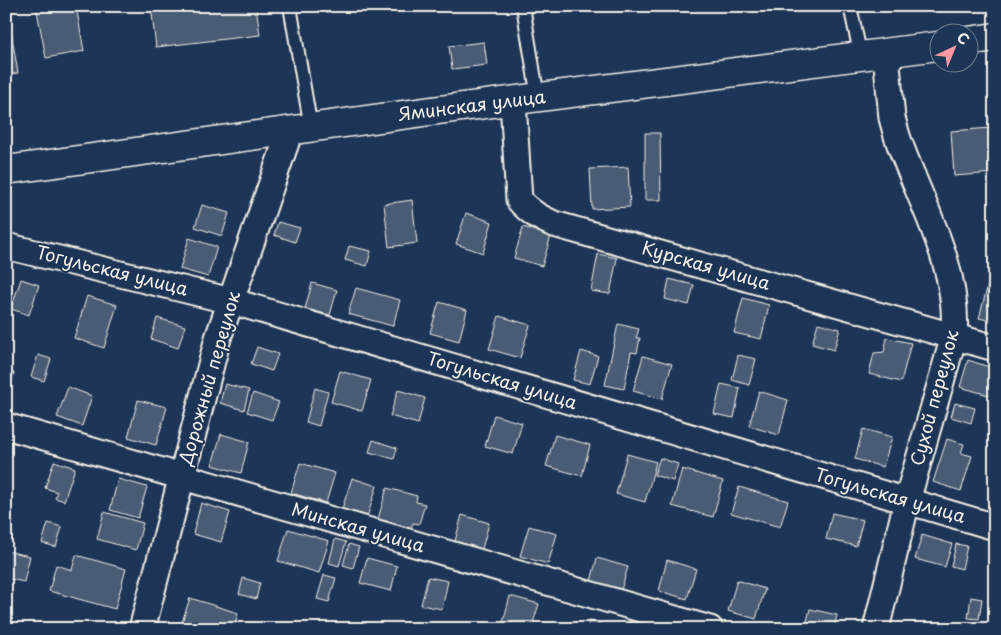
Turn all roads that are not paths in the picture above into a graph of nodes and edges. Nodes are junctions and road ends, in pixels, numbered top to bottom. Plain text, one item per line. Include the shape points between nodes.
1 (290, 6) edge
2 (523, 6) edge
3 (850, 6) edge
4 (995, 38) edge
5 (978, 40) edge
6 (928, 47) edge
7 (873, 55) junction
8 (526, 100) junction
9 (301, 130) junction
10 (6, 170) edge
11 (6, 246) edge
12 (231, 301) junction
13 (954, 336) junction
14 (995, 348) edge
15 (6, 426) edge
16 (182, 477) junction
17 (907, 501) junction
18 (995, 527) edge
19 (142, 629) edge
20 (710, 629) edge
21 (876, 629) edge

1 - 9 lane
2 - 8 lane
3 - 7 lane
4 - 5 main road
6 - 7 main road, Яминская улица
7 - 8 main road, Яминская улица
7 - 13 street, Сухой переулок via 903,156 940,242 952,291
8 - 9 main road, Яминская улица
8 - 13 street, Курская улица via 519,200 540,218
9 - 10 main road, Яминская улица
9 - 12 street, Дорожный переулок
11 - 12 street, Тогульская улица
12 - 16 street, Дорожный переулок via 218,338
12 - 17 street, Тогульская улица
13 - 14 street, Курская улица
13 - 17 street, Сухой переулок
15 - 16 street, Минская улица
16 - 19 street, Дорожный переулок
16 - 20 street, Минская улица
17 - 18 street, Тогульская улица
17 - 21 street, Сухой переулок

